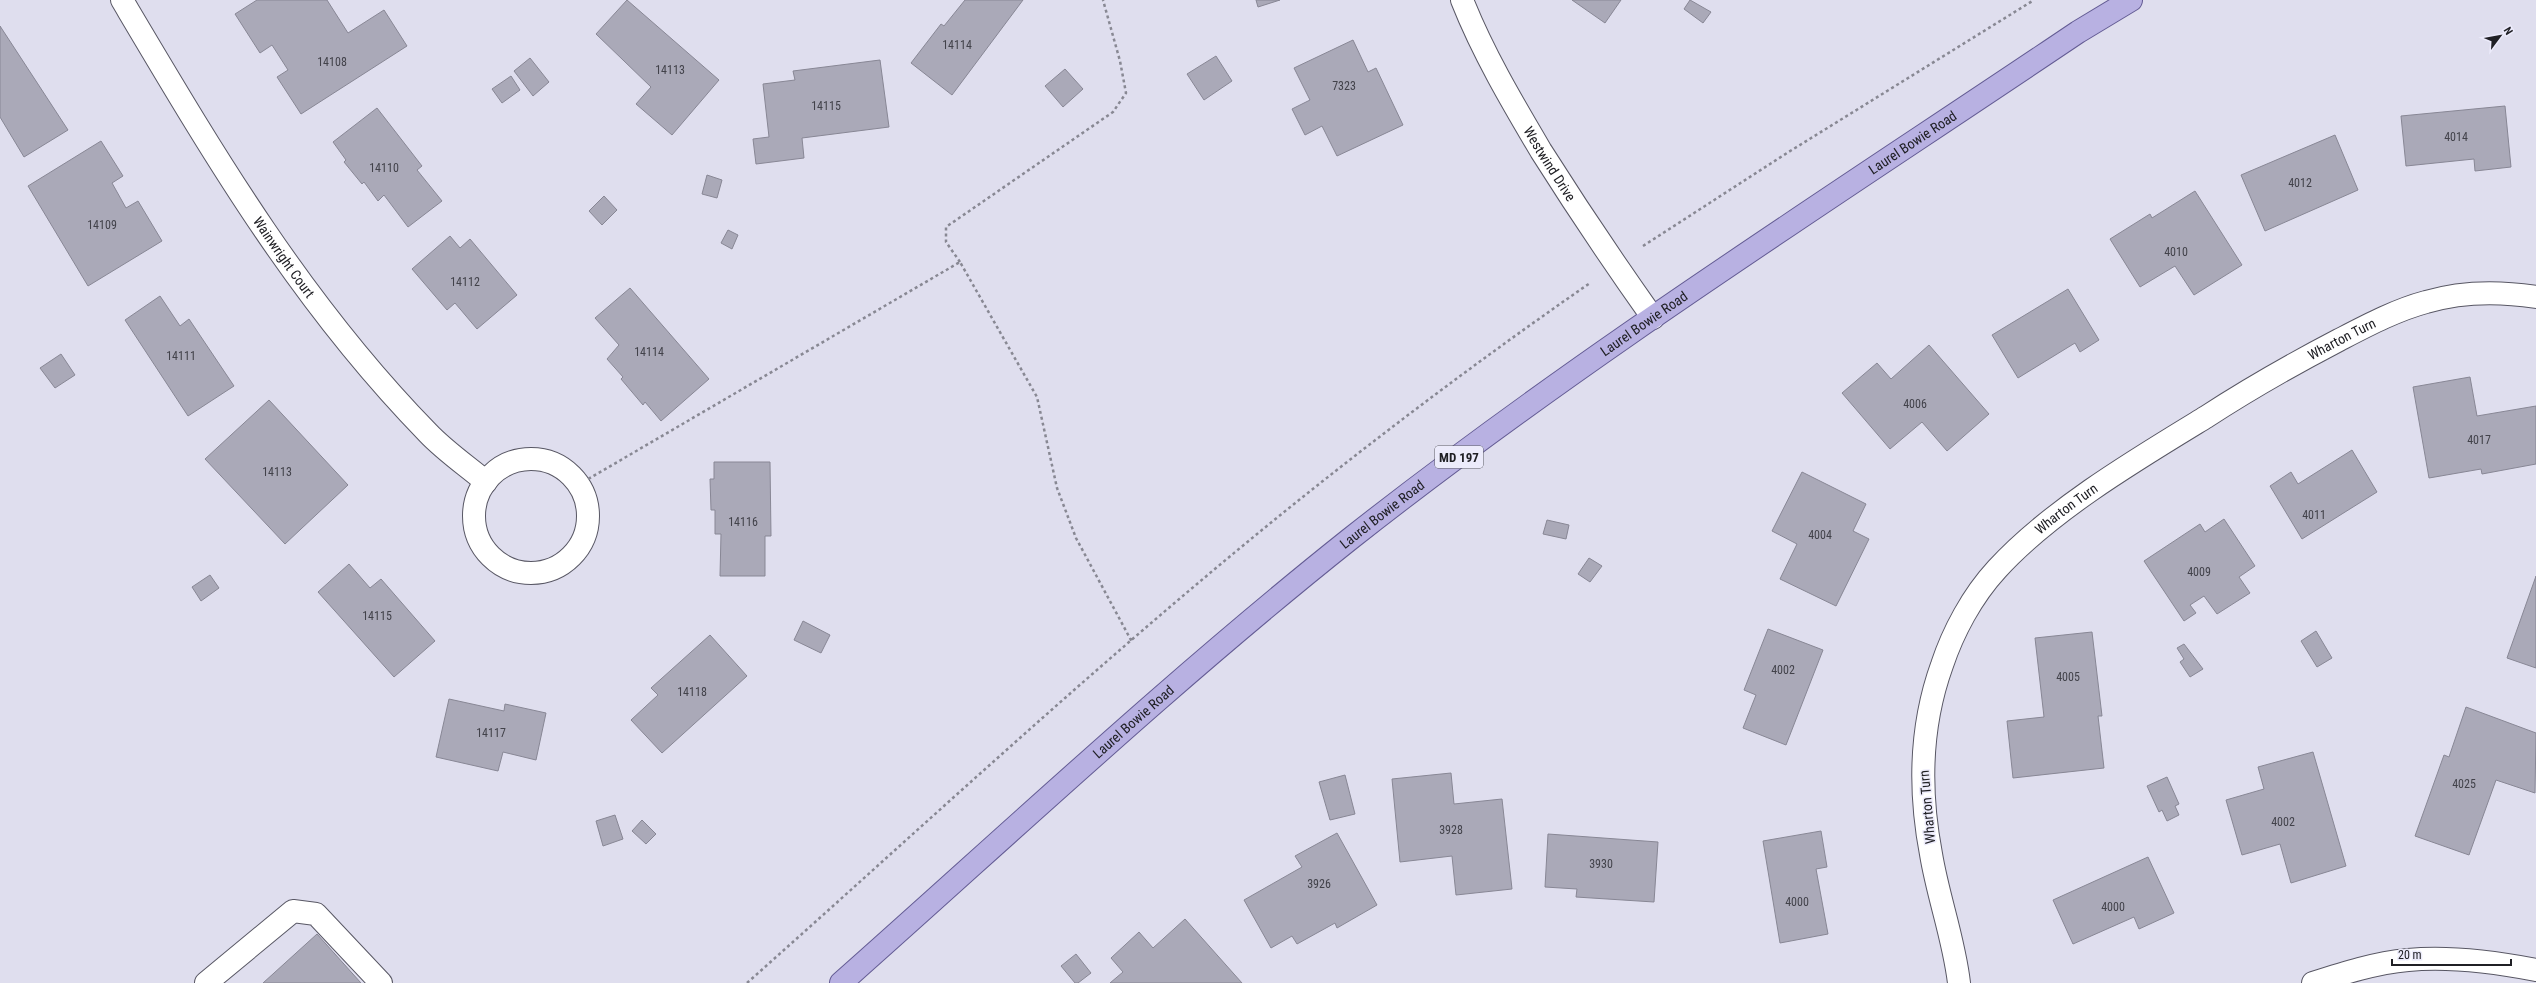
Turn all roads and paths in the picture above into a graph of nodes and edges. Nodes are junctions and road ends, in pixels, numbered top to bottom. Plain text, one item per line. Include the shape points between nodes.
1 (122, 0) edge
2 (1103, 0) edge
3 (1462, 0) edge
4 (2034, 0) edge
5 (2131, 0) edge
6 (960, 262) junction
7 (1615, 265) junction
8 (2536, 297) edge
9 (1653, 318) junction
10 (486, 482) junction
11 (578, 485) junction
12 (1132, 642) junction
13 (2536, 970) edge
14 (206, 983) edge
15 (381, 983) edge
16 (747, 983) edge
17 (841, 983) edge
18 (1959, 983) edge
19 (2313, 983) edge

1 - 10 street, Wainwright Court via 246,205 307,293 358,356 428,434
2 - 6 path via 1126,93 1113,112 946,227 946,242
3 - 7 street, Westwind Drive via 1509,98
4 - 7 path via 1787,152
5 - 9 main road, Laurel Bowie Road / MD 197 via 2078,32
6 - 11 path
6 - 12 path via 1037,397 1057,488 1076,538
7 - 9 street, Westwind Drive
7 - 12 path via 1408,414 1293,505
8 - 18 street, Wharton Turn via 2473,292 2425,302 2366,326 2254,386 2132,462 2021,545 1995,571 1971,605 1941,666 1926,725 1923,762 1931,854
9 - 17 main road, Laurel Bowie Road / MD 197 via 1501,425 1350,539 1149,709
10 - 11 street via 515,462 533,460 551,463 566,471
10 - 11 street via 478,497 474,515 479,538 496,562 512,570 530,574 547,571 563,564 577,552 585,536 589,518 586,501
12 - 16 path
13 - 19 street via 2466,960 2408,960 2355,969
14 - 15 street via 293,911 316,914

